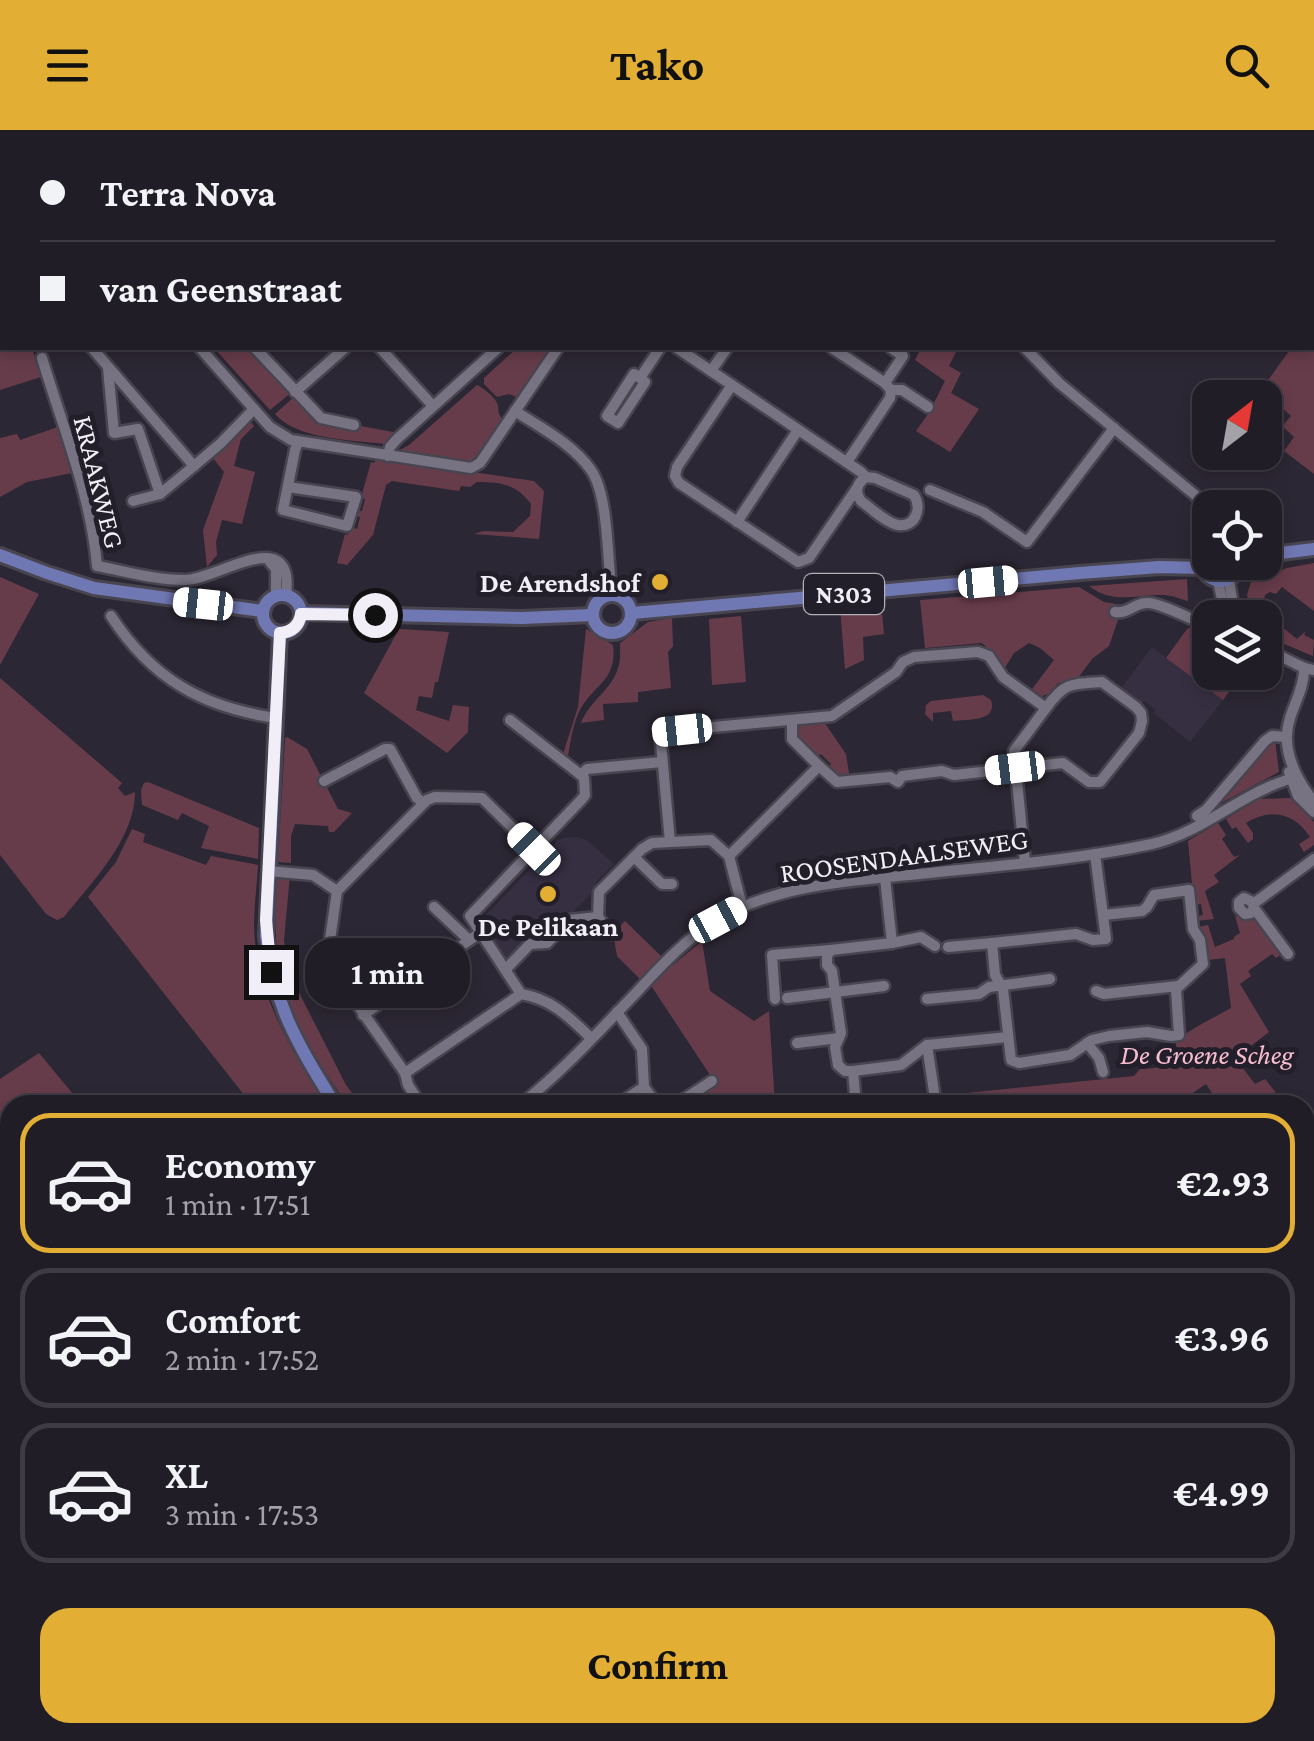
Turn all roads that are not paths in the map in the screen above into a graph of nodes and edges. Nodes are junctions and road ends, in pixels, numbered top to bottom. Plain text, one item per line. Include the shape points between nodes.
1 (94, 350) edge
2 (202, 350) edge
3 (257, 350) edge
4 (342, 350) edge
5 (382, 350) edge
6 (492, 350) edge
7 (557, 350) edge
8 (659, 350) edge
9 (680, 350) edge
10 (726, 350) edge
11 (835, 350) edge
12 (893, 350) edge
13 (1027, 350) edge
14 (42, 358) dead end
15 (108, 368) junction
16 (712, 371) junction
17 (640, 378) junction
18 (732, 385) junction
19 (888, 386) junction
20 (296, 392) junction
21 (433, 406) junction
22 (928, 407) dead end
23 (254, 409) junction
24 (515, 411) junction
25 (354, 425) dead end
26 (1114, 428) junction
27 (798, 430) junction
28 (298, 442) junction
29 (388, 456) junction
30 (847, 462) junction
31 (194, 466) junction
32 (866, 478) junction
33 (288, 487) junction
34 (858, 488) junction
35 (930, 490) dead end
36 (1192, 493) edge
37 (160, 494) junction
38 (133, 501) dead end
39 (737, 522) junction
40 (1314, 549) edge
41 (1282, 554) edge
42 (0, 555) edge
43 (1192, 561) edge
44 (1224, 580) joint
45 (612, 594) junction
46 (281, 595) junction
47 (1225, 600) edge
48 (1230, 600) edge
49 (262, 611) junction
50 (1116, 612) dead end
51 (632, 613) junction
52 (301, 614) junction
53 (111, 616) dead end
54 (592, 616) junction
55 (1192, 620) edge
56 (280, 633) junction
57 (1282, 655) edge
58 (1311, 670) edge
59 (1046, 708) junction
60 (276, 718) junction
61 (510, 720) dead end
62 (792, 720) junction
63 (1286, 742) junction
64 (662, 762) junction
65 (818, 766) junction
66 (1015, 768) junction
67 (581, 776) junction
68 (1294, 778) junction
69 (324, 780) dead end
70 (1314, 802) edge
71 (424, 804) junction
72 (1314, 812) edge
73 (1196, 816) dead end
74 (670, 842) junction
75 (534, 849) junction
76 (1095, 854) junction
77 (729, 856) junction
78 (634, 857) junction
79 (1314, 859) edge
80 (1026, 862) junction
81 (268, 871) junction
82 (885, 878) junction
83 (672, 884) dead end
84 (337, 890) junction
85 (742, 906) junction
86 (434, 907) dead end
87 (1103, 914) junction
88 (598, 917) junction
89 (481, 932) junction
90 (610, 934) dead end
91 (468, 940) junction
92 (892, 943) junction
93 (992, 943) junction
94 (935, 946) dead end
95 (948, 947) dead end
96 (831, 950) junction
97 (1288, 954) dead end
98 (506, 969) junction
99 (1050, 979) dead end
100 (1001, 985) junction
101 (884, 986) dead end
102 (1178, 986) junction
103 (1096, 991) dead end
104 (522, 994) junction
105 (836, 994) junction
106 (927, 999) dead end
107 (617, 1012) junction
108 (363, 1015) junction
109 (1008, 1036) junction
110 (591, 1038) junction
111 (839, 1038) junction
112 (797, 1043) dead end
113 (1087, 1043) junction
114 (927, 1045) junction
115 (853, 1071) junction
116 (1103, 1072) dead end
117 (404, 1073) junction
118 (712, 1080) dead end
119 (644, 1087) junction
120 (330, 1095) edge
121 (414, 1095) edge
122 (532, 1095) edge
123 (632, 1095) edge
124 (650, 1095) edge
125 (690, 1095) edge
126 (855, 1095) edge
127 (934, 1095) edge

1 - 15 street
2 - 23 street
3 - 20 street
4 - 20 street
5 - 21 street
6 - 21 street
7 - 24 street
8 - 17 street
9 - 16 street
10 - 16 street
11 - 19 street
12 - 19 street via 903,356
13 - 26 street
14 - 46 street, KRAAKWEG via 97,566 190,580 256,558 275,559 287,579
15 - 31 street
15 - 37 street via 114,433 138,429
16 - 18 street
17 - 17 street via 645,382 618,423 606,416 634,374
18 - 27 street
18 - 39 street via 674,474
19 - 22 street
19 - 30 street via 890,398
20 - 25 street via 321,418
21 - 29 street
23 - 28 street
23 - 31 street
24 - 29 street via 475,468
24 - 45 street via 592,471
26 - 35 street via 1026,542 983,512
26 - 36 street
27 - 30 street
27 - 39 street
28 - 29 street
28 - 33 street
30 - 32 street
31 - 37 street
32 - 34 street
32 - 34 street via 916,497 920,508 911,522 893,523 861,500
33 - 33 street via 283,510 348,526 356,497
34 - 39 street via 802,562
37 - 38 street
40 - 41 main road
42 - 49 main road via 94,588
43 - 51 main road, N303
44 - 47 street
44 - 48 street
45 - 51 main road
45 - 54 main road via 600,599
46 - 49 main road
46 - 52 main road via 296,602
49 - 56 main road via 266,626
50 - 55 street via 1152,604
51 - 54 main road, N303 via 629,625 614,634 602,631
52 - 54 main road, N303
52 - 56 main road via 292,630
53 - 60 street via 136,651 172,682 238,711
56 - 60 main road
57 - 58 street
58 - 63 street
59 - 62 street via 978,652 914,657 832,716
59 - 66 street via 1014,751
59 - 66 street via 1068,686 1102,682 1141,713 1141,727 1100,782 1062,763
60 - 81 main road
61 - 67 street
62 - 64 street via 660,732
62 - 65 street via 792,739
63 - 68 street
63 - 73 street via 1265,740
64 - 67 street via 587,769
64 - 74 street
65 - 66 street via 840,782
65 - 77 street
66 - 80 street
67 - 75 street via 584,797
68 - 70 street
68 - 72 street via 1298,796
68 - 76 street, ROOSENDAALSEWEG via 1170,839
69 - 71 street via 390,749
71 - 75 street via 432,797 478,797
71 - 84 street
74 - 77 street via 712,840
74 - 78 street via 646,846
75 - 89 street via 470,916
76 - 80 street, ROOSENDAALSEWEG
76 - 87 street
77 - 85 street
78 - 83 street via 662,884
78 - 88 street via 599,892
79 - 97 street via 1254,906
80 - 82 street, ROOSENDAALSEWEG
81 - 84 street via 308,874
81 - 120 main road via 266,936 276,991
82 - 85 street, ROOSENDAALSEWEG via 803,887
82 - 92 street
84 - 108 street via 327,961
85 - 107 street, ROOSENDAALSEWEG via 696,935
86 - 91 street
87 - 93 street via 1106,939 1076,934
87 - 102 street via 1142,910 1154,895 1188,890 1203,964
88 - 90 street
88 - 98 street via 570,920 547,943 530,944
89 - 91 street
89 - 98 street
91 - 108 street
92 - 94 street via 921,937
92 - 96 street
93 - 95 street
93 - 100 street
96 - 105 street via 827,965
96 - 105 street via 772,956 781,999
98 - 104 street
99 - 100 street
100 - 106 street
100 - 109 street
101 - 105 street
102 - 103 street
102 - 113 street via 1179,1034 1147,1032
104 - 110 street via 555,1005
104 - 117 street
105 - 111 street
107 - 110 street, ROOSENDAALSEWEG
107 - 119 street via 642,1049
108 - 117 street
109 - 113 street via 1012,1060 1019,1063 1070,1056
109 - 114 street
110 - 122 street, ROOSENDAALSEWEG
111 - 112 street
111 - 115 street via 838,1065
113 - 116 street
114 - 115 street via 901,1066
114 - 127 street
115 - 126 street
117 - 121 street
118 - 125 street
119 - 123 street
119 - 124 street

